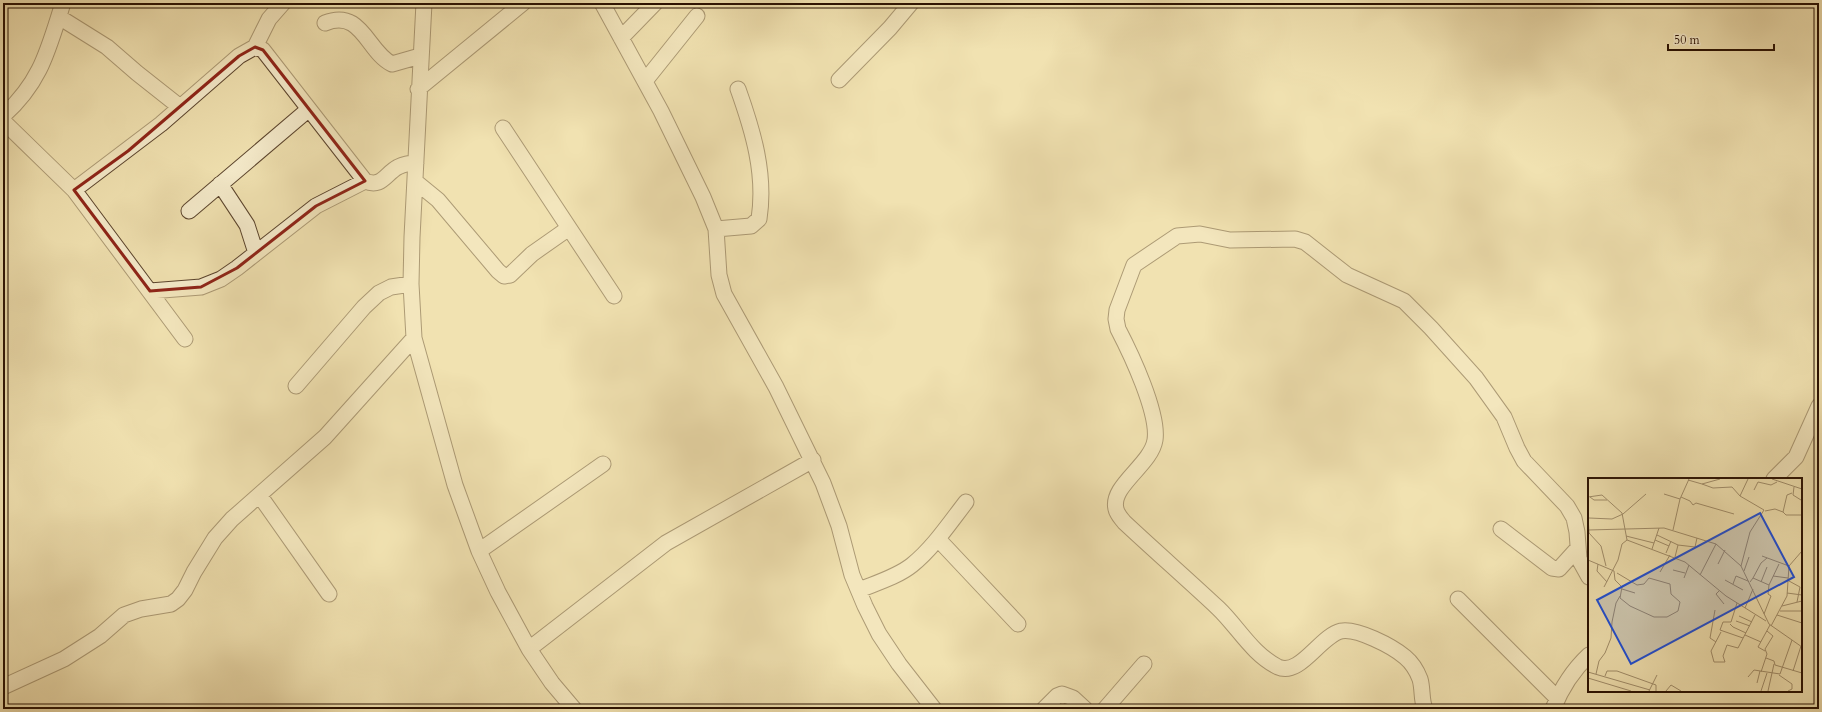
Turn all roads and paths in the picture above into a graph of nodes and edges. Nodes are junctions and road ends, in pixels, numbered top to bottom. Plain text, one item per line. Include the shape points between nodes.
1 (63, 3) edge
2 (283, 3) edge
3 (424, 3) edge
4 (523, 3) edge
5 (602, 3) edge
6 (655, 3) edge
7 (911, 3) edge
8 (697, 16) dead end
9 (59, 17) junction
10 (325, 23) dead end
11 (621, 38) junction
12 (255, 47) junction
13 (420, 56) junction
14 (839, 80) dead end
15 (645, 81) junction
16 (418, 89) junction
17 (738, 89) dead end
18 (180, 107) junction
19 (309, 109) junction
20 (3, 116) edge
21 (3, 121) edge
22 (502, 128) dead end
23 (416, 163) junction
24 (365, 181) junction
25 (416, 182) junction
26 (220, 184) junction
27 (74, 190) junction
28 (189, 211) dead end
29 (569, 228) junction
30 (716, 229) junction
31 (256, 253) junction
32 (411, 284) junction
33 (150, 290) junction
34 (614, 296) dead end
35 (414, 338) junction
36 (185, 339) dead end
37 (296, 386) dead end
38 (1819, 406) edge
39 (812, 460) junction
40 (603, 464) dead end
41 (1775, 478) edge
42 (260, 496) junction
43 (966, 502) dead end
44 (1501, 529) dead end
45 (938, 539) junction
46 (1578, 548) junction
47 (479, 552) junction
48 (1588, 575) edge
49 (859, 590) junction
50 (329, 594) dead end
51 (1458, 599) dead end
52 (1018, 624) dead end
53 (529, 649) junction
54 (1588, 656) edge
55 (1144, 664) dead end
56 (3, 687) edge
57 (1555, 704) edge
58 (574, 709) edge
59 (934, 709) edge
60 (1044, 709) edge
61 (1085, 709) edge
62 (1105, 709) edge
63 (1425, 709) edge

1 - 9 street
2 - 12 street via 269,19
3 - 13 street
4 - 16 street
5 - 11 street
6 - 11 street
7 - 14 street
8 - 15 street
9 - 18 street via 108,47 136,73
9 - 20 street via 38,75 20,100
10 - 13 street via 338,19 346,20 392,64
11 - 15 street
12 - 18 street via 239,56
12 - 19 street via 263,50
13 - 16 street
15 - 30 street via 684,156
16 - 23 street
17 - 30 street via 757,148 759,219 751,226
18 - 27 street via 128,151
19 - 24 street
19 - 26 street
21 - 27 street
22 - 29 street
23 - 24 street via 396,168 380,182 372,184
23 - 25 street
24 - 31 street via 316,206
25 - 29 street via 438,200 504,276 510,275 537,250
25 - 32 street
26 - 28 street
26 - 31 street via 247,225
27 - 33 street
29 - 34 street
30 - 39 street via 719,275 724,294 776,387
31 - 33 street via 221,279 201,287
32 - 35 street
32 - 37 street via 391,287 379,293
33 - 36 street
35 - 42 street via 325,437
35 - 47 street via 454,485
38 - 41 street via 1796,457
39 - 49 street via 839,526
39 - 53 street via 666,544
40 - 47 street
42 - 50 street
42 - 56 street via 232,519 215,538 178,599 171,604 124,615 100,636 64,659
43 - 45 street
44 - 46 street via 1552,568 1559,569 1563,566
45 - 49 street via 911,566 891,578
45 - 52 street
46 - 48 street via 1578,559
46 - 63 street via 1574,518 1567,506 1524,461 1494,400 1432,328 1404,301 1347,275 1317,250 1295,239 1230,240 1188,234 1168,240 1134,265 1116,319 1148,400 1155,427 1155,441 1146,461 1120,490 1115,499 1116,510 1124,522 1218,608 1246,641 1273,664 1288,669 1296,666 1330,636 1342,631 1367,636 1384,643 1405,657 1414,667 1420,679
47 - 53 street
49 - 59 street via 879,634
51 - 57 street
53 - 58 street
54 - 57 street via 1578,665
55 - 62 street
60 - 61 street via 1062,694 1072,698

